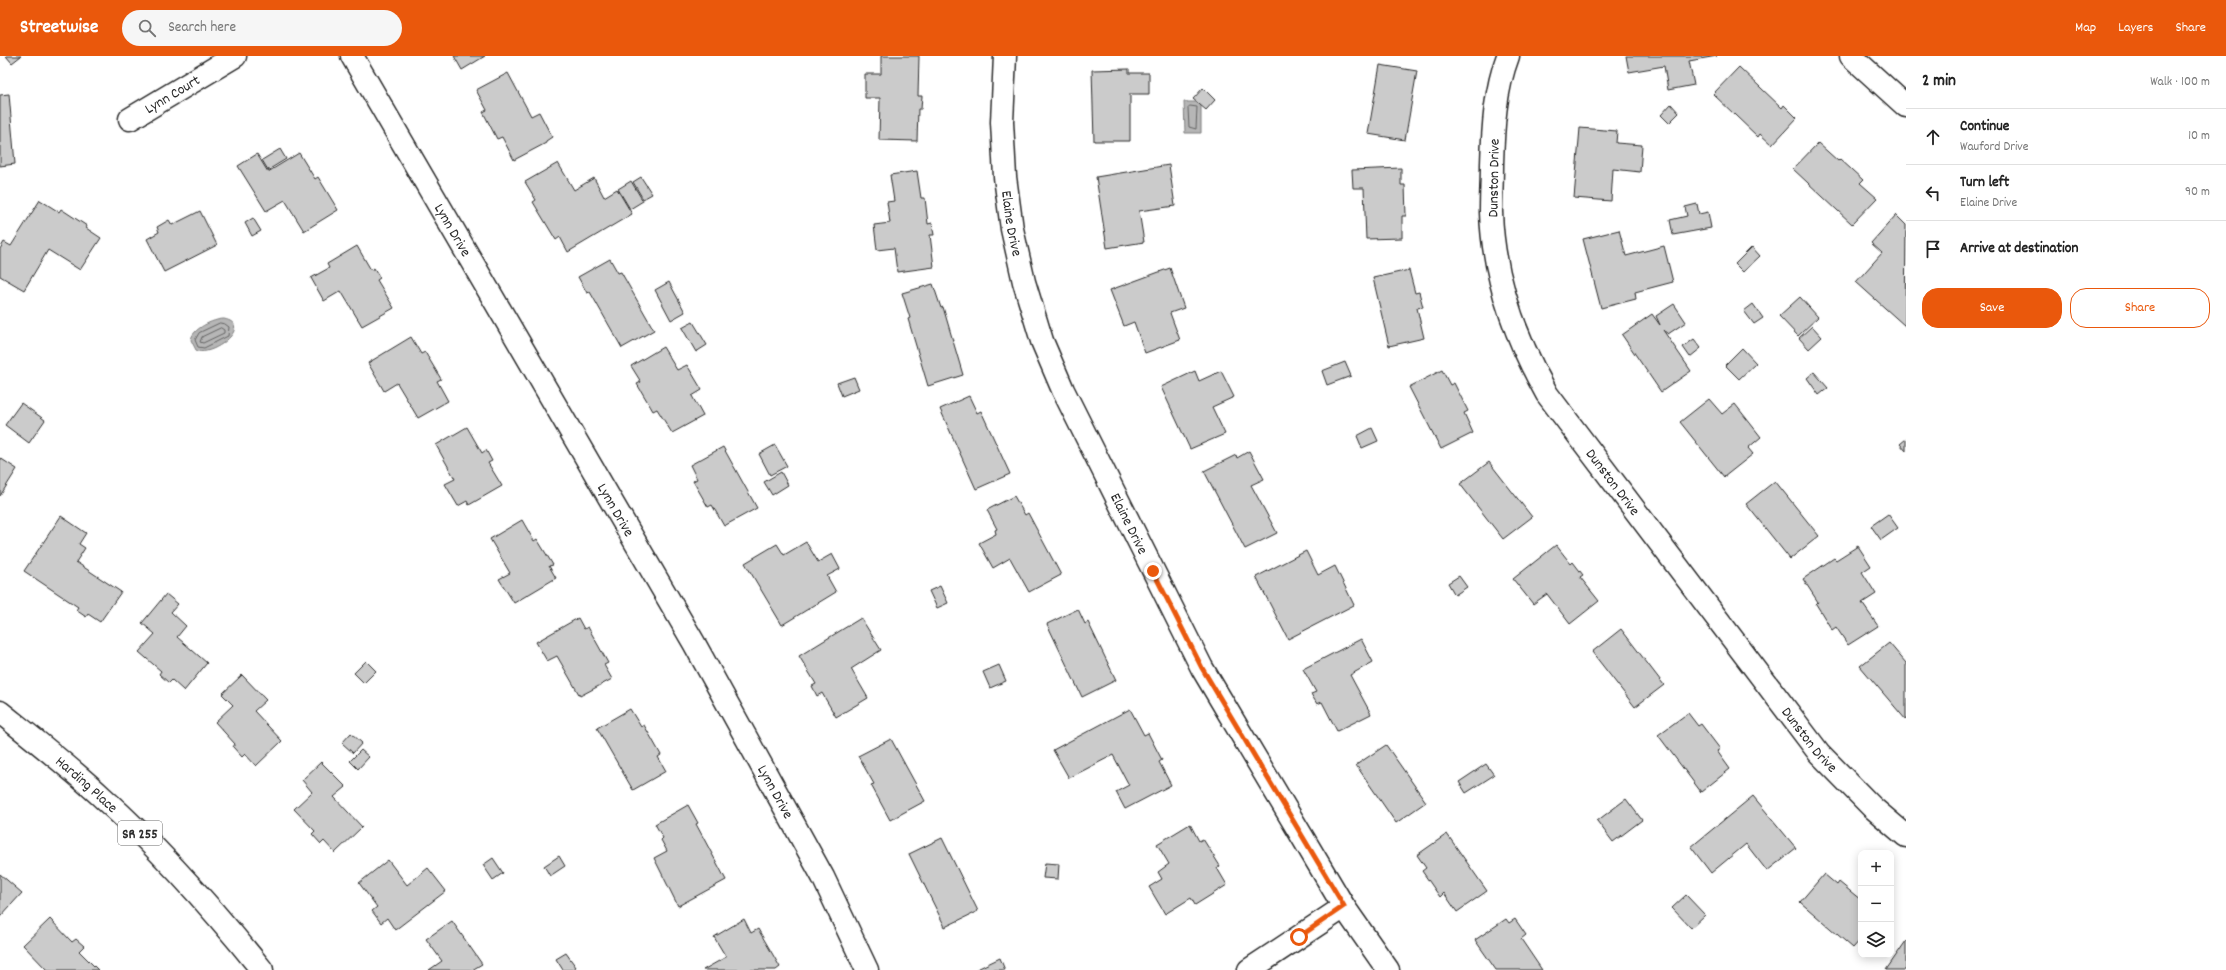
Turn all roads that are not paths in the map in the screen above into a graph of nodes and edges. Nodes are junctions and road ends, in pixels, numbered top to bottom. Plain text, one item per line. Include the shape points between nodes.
1 (235, 56) edge
2 (352, 56) edge
3 (1005, 56) edge
4 (1508, 56) edge
5 (1851, 56) edge
6 (1906, 106) edge
7 (130, 119) dead end
8 (0, 712) edge
9 (1906, 836) edge
10 (1344, 906) junction
11 (262, 970) edge
12 (867, 970) edge
13 (1248, 970) edge
14 (1388, 970) edge

1 - 7 street, Lynn Court
2 - 12 street, Lynn Drive via 694,643 823,877
3 - 10 street, Elaine Drive via 1002,122 1005,177 1012,229 1024,282 1042,341 1063,390 1202,668
4 - 9 street, Dunston Drive via 1495,113 1491,214 1500,276 1519,337 1532,368 1547,394 1819,753 1872,807
5 - 6 street
8 - 11 street, Harding Place / SR 255 via 104,798 141,834 204,899
10 - 13 street
10 - 14 street, Elaine Drive

